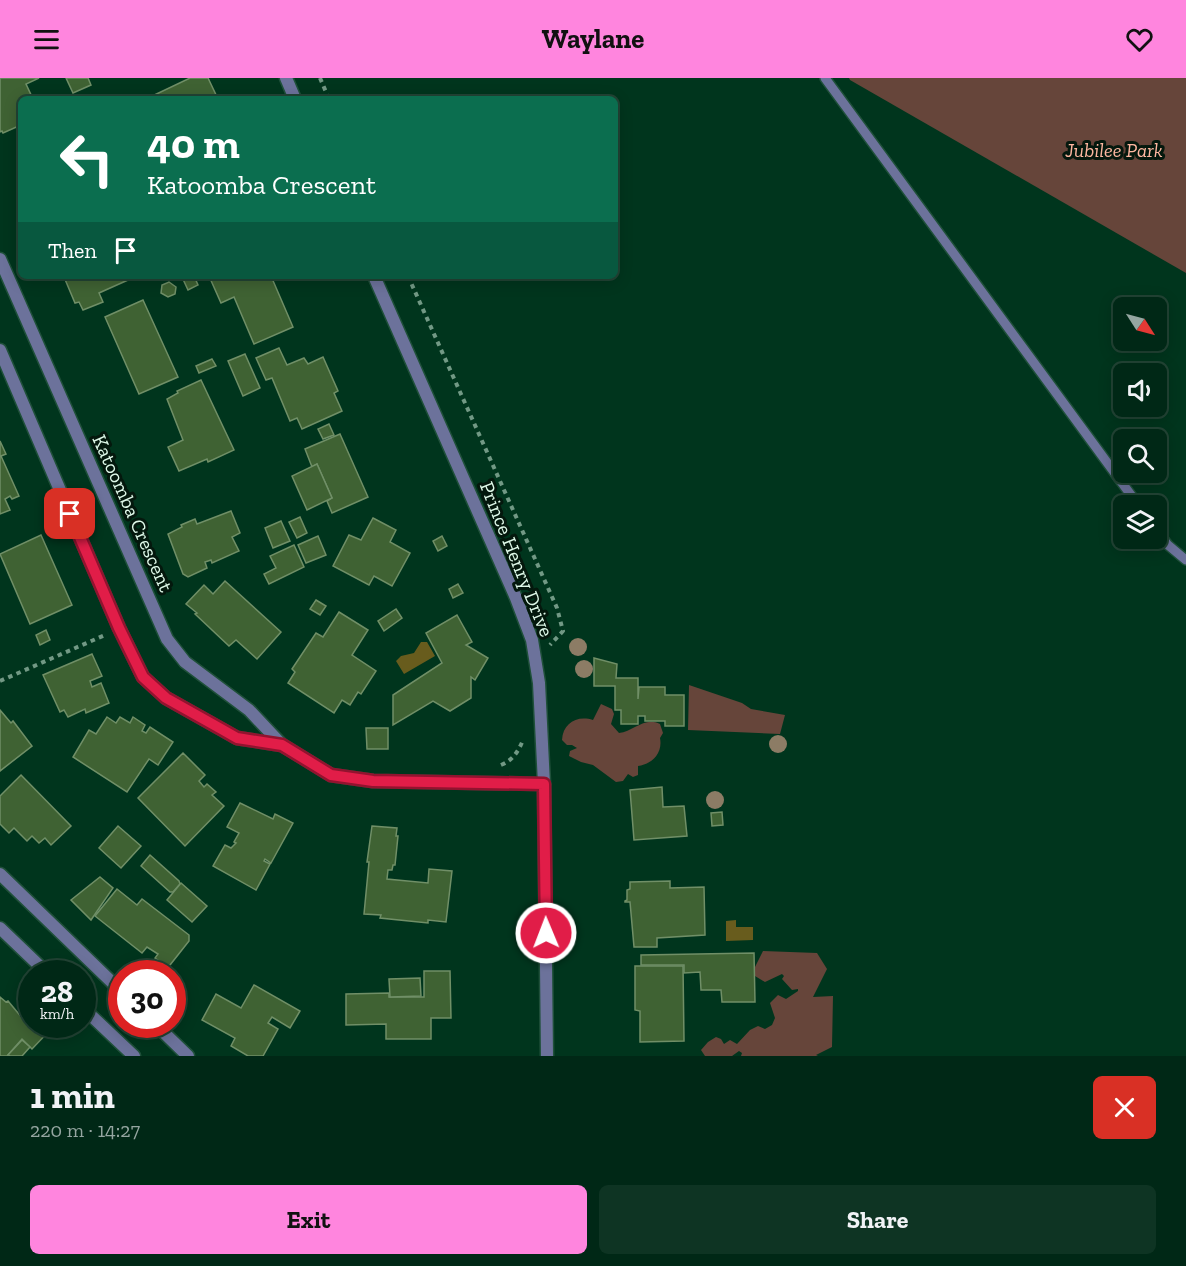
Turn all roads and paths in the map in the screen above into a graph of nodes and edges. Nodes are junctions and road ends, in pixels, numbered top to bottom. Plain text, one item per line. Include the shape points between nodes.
1 (286, 78) edge
2 (320, 78) edge
3 (825, 78) edge
4 (294, 96) edge
5 (328, 96) edge
6 (0, 259) edge
7 (375, 279) edge
8 (409, 279) edge
9 (0, 350) edge
10 (1131, 495) edge
11 (1167, 544) edge
12 (1186, 560) edge
13 (119, 628) junction
14 (536, 661) junction
15 (0, 681) edge
16 (524, 738) dead end
17 (282, 745) junction
18 (498, 783) junction
19 (544, 784) junction
20 (0, 874) edge
21 (0, 928) edge
22 (33, 960) edge
23 (108, 978) edge
24 (96, 1020) edge
25 (169, 1038) edge
26 (134, 1056) edge
27 (188, 1056) edge
28 (547, 1056) edge

1 - 4 street
2 - 5 path
3 - 10 lane
6 - 17 street, Katoomba Crescent via 167,639 186,662 249,710
7 - 14 street, Prince Henry Drive via 516,598
8 - 14 path via 557,608 563,632
9 - 13 street, Katoomba Crescent
11 - 12 lane
13 - 15 path
13 - 17 street, Katoomba Crescent via 143,677 166,698 237,738
14 - 19 street, Prince Henry Drive
16 - 18 path via 518,752 498,767
17 - 18 street, Katoomba Crescent via 331,775 373,781
18 - 19 street, Katoomba Crescent
19 - 28 street, Prince Henry Drive
20 - 23 street
21 - 22 street
24 - 26 street
25 - 27 street

